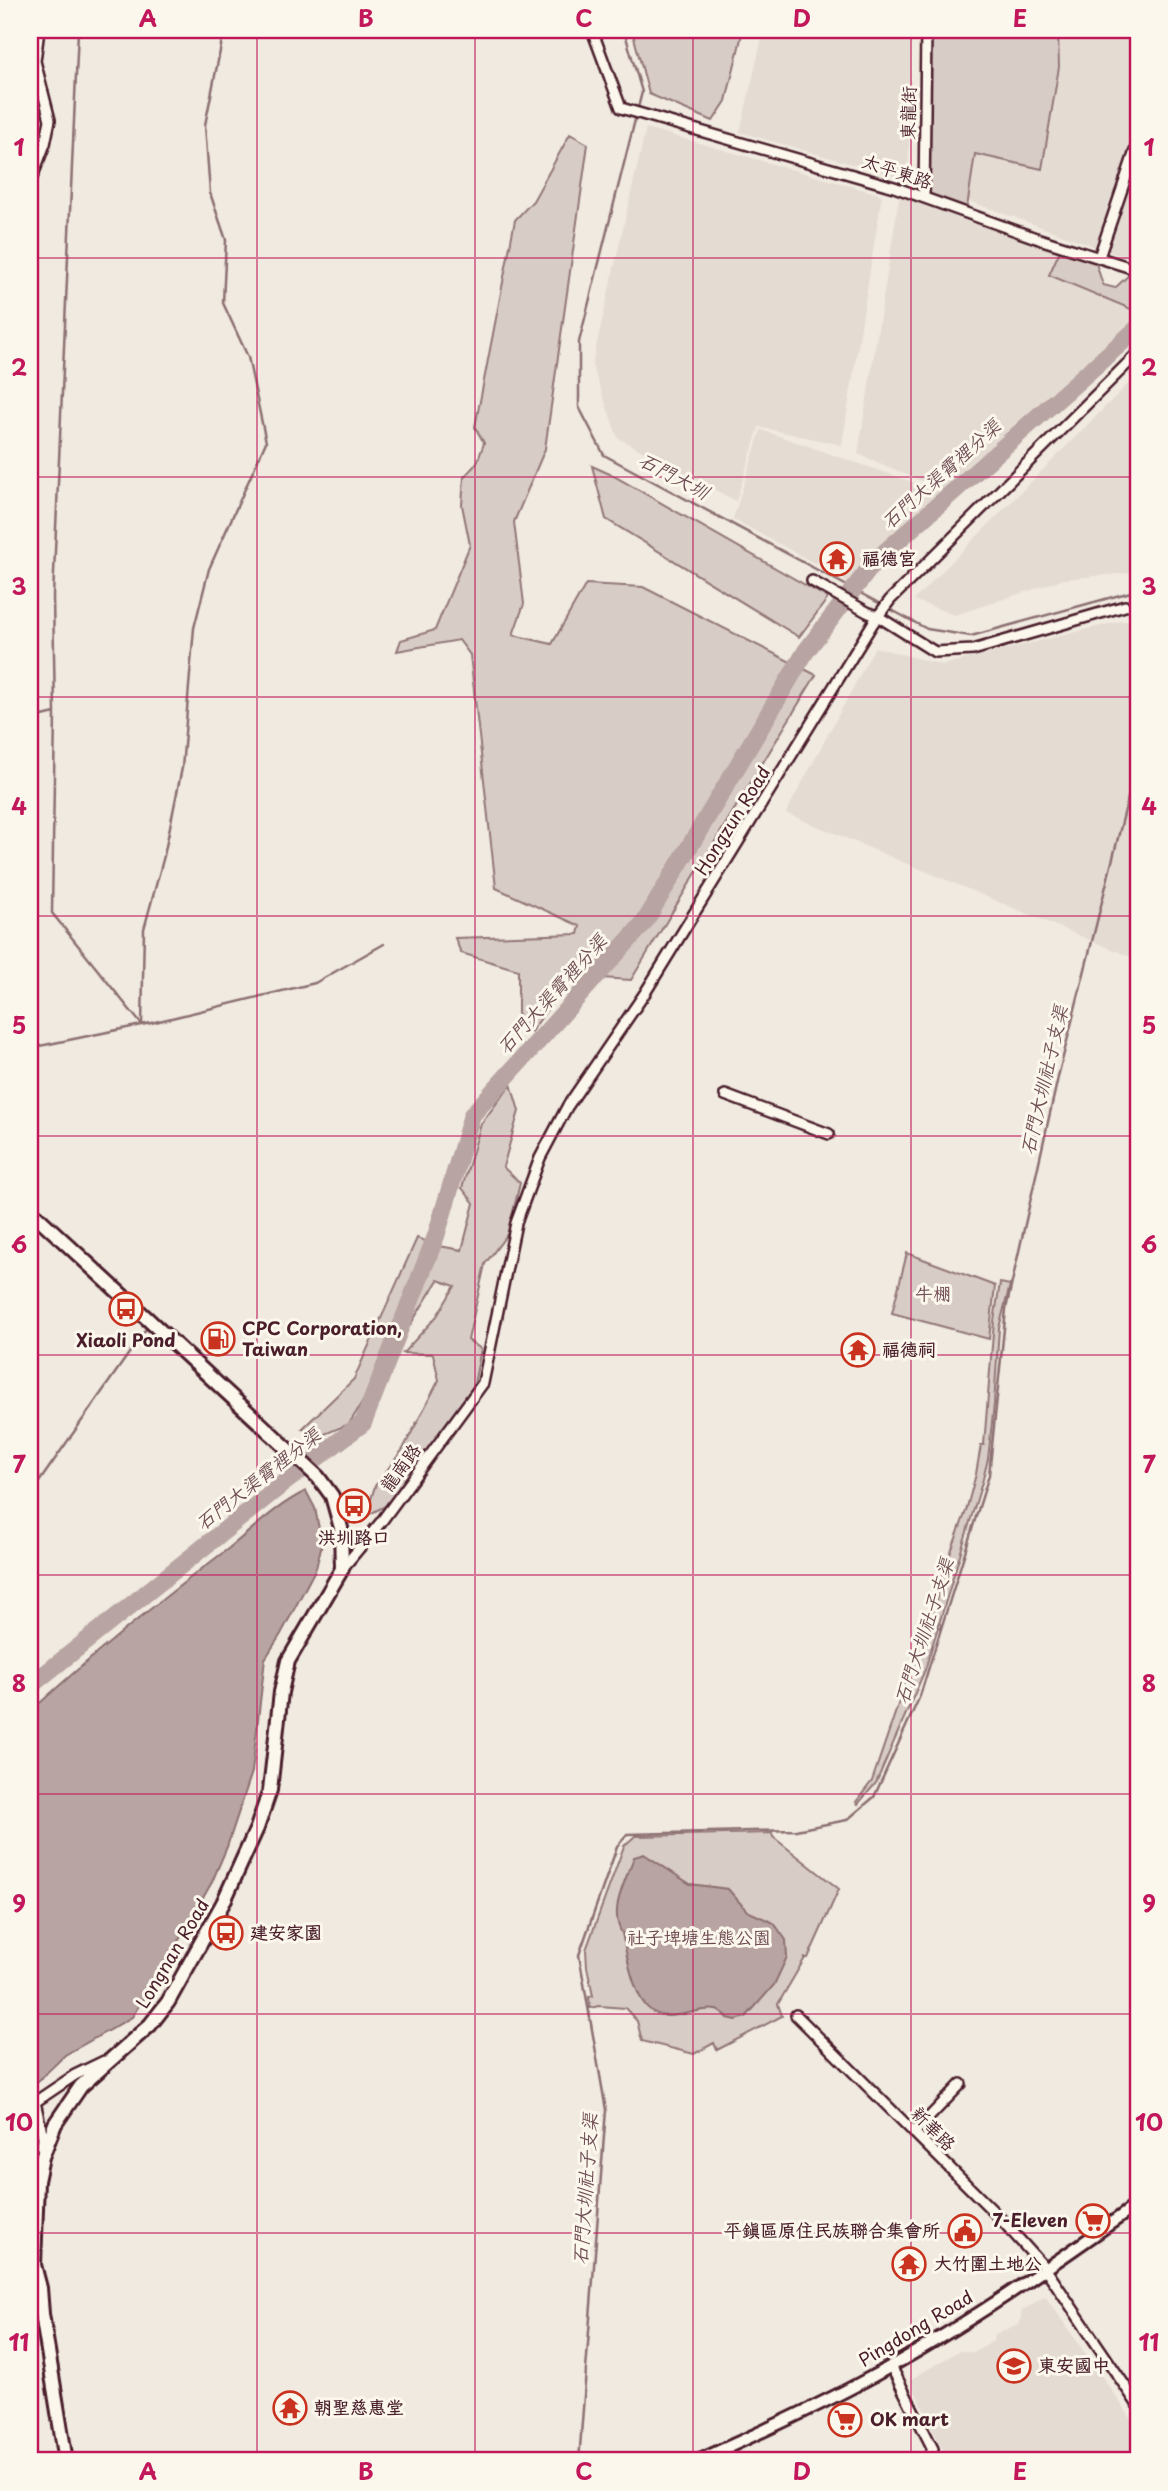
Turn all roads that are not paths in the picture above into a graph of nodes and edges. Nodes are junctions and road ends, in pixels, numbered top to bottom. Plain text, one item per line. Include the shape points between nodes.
1 (39, 30) edge
2 (592, 30) edge
3 (926, 30) edge
4 (1138, 142) edge
5 (30, 183) edge
6 (924, 197) junction
7 (1099, 257) junction
8 (1138, 270) edge
9 (1138, 353) edge
10 (813, 581) dead end
11 (1125, 606) dead end
12 (881, 613) junction
13 (725, 1095) dead end
14 (829, 1134) dead end
15 (30, 1210) edge
16 (483, 1383) joint
17 (342, 1569) junction
18 (796, 2015) dead end
19 (113, 2057) junction
20 (961, 2084) dead end
21 (32, 2102) edge
22 (914, 2133) junction
23 (42, 2157) junction
24 (1138, 2204) edge
25 (1045, 2268) junction
26 (891, 2366) junction
27 (1138, 2405) edge
28 (66, 2461) edge
29 (698, 2461) edge
30 (920, 2461) edge

1 - 5 street via 35,61 50,120
2 - 6 street, 太平東路 via 624,108
3 - 6 street, 東龍街
4 - 7 street
6 - 7 street, 太平東路
7 - 8 street, 太平東路
9 - 12 street, Hongzun Road
10 - 12 street via 867,612
11 - 12 street via 955,652 935,652
12 - 16 street, Hongzun Road via 645,993 567,1107 540,1158 516,1223
13 - 14 street
15 - 17 main road via 314,1473 332,1496 341,1528
16 - 17 street, 龍南路
17 - 19 main road, Longnan Road via 288,1661 270,1790 223,1903 168,2001 150,2025
18 - 22 street, 新華路
19 - 21 street
19 - 23 main road, Longnan Road via 69,2101
20 - 22 street
21 - 23 street via 43,2137
22 - 25 street, 新華路
23 - 28 main road, Longnan Road via 34,2265
24 - 25 street, Pingdong Road
25 - 26 street, Pingdong Road
25 - 27 street, 新華路
26 - 29 street, Pingdong Road
26 - 30 street via 933,2449

